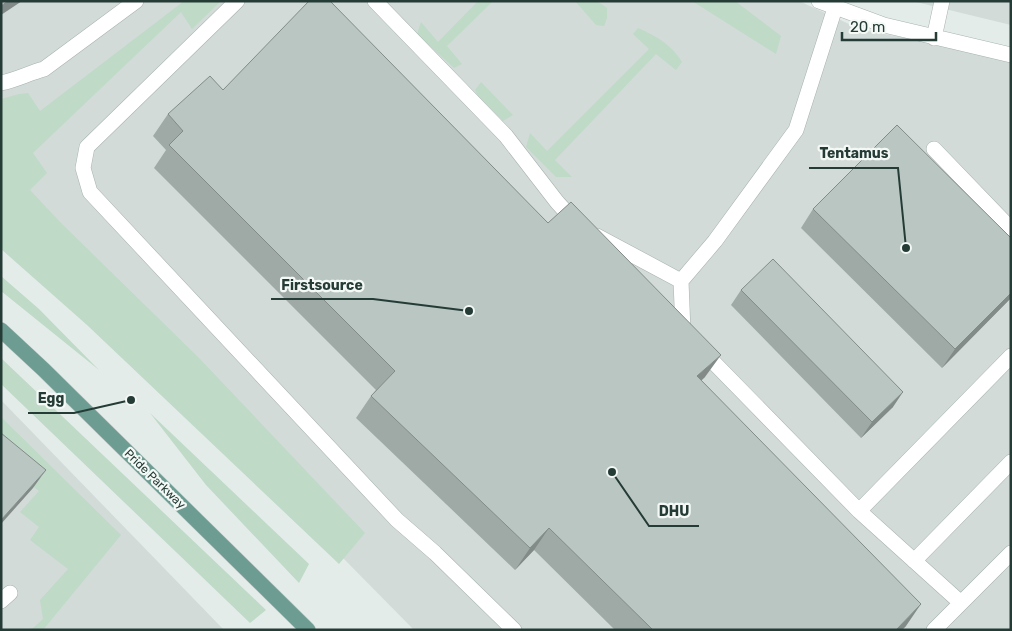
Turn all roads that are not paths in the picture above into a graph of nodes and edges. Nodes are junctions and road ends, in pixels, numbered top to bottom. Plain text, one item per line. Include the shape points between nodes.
1 (136, 1) edge
2 (237, 1) edge
3 (375, 1) edge
4 (819, 1) edge
5 (942, 1) edge
6 (835, 8) junction
7 (934, 38) junction
8 (1011, 55) edge
9 (1, 83) edge
10 (934, 149) dead end
11 (1011, 229) edge
12 (681, 281) junction
13 (1, 330) edge
14 (1011, 356) edge
15 (1011, 462) edge
16 (859, 511) junction
17 (1011, 553) edge
18 (914, 561) junction
19 (961, 603) junction
20 (308, 630) edge
21 (514, 630) edge
22 (934, 630) edge

1 - 9 street via 44,69
2 - 21 street via 87,147 83,168 90,192 397,520
3 - 12 street via 506,136 579,226
4 - 6 street
5 - 7 street
6 - 7 street
6 - 12 street via 796,130 716,241
7 - 8 street
10 - 11 street
12 - 16 street via 684,331
13 - 20 main road, Pride Parkway
14 - 16 street
15 - 18 street
16 - 18 street
17 - 19 street
18 - 19 street
19 - 22 street

